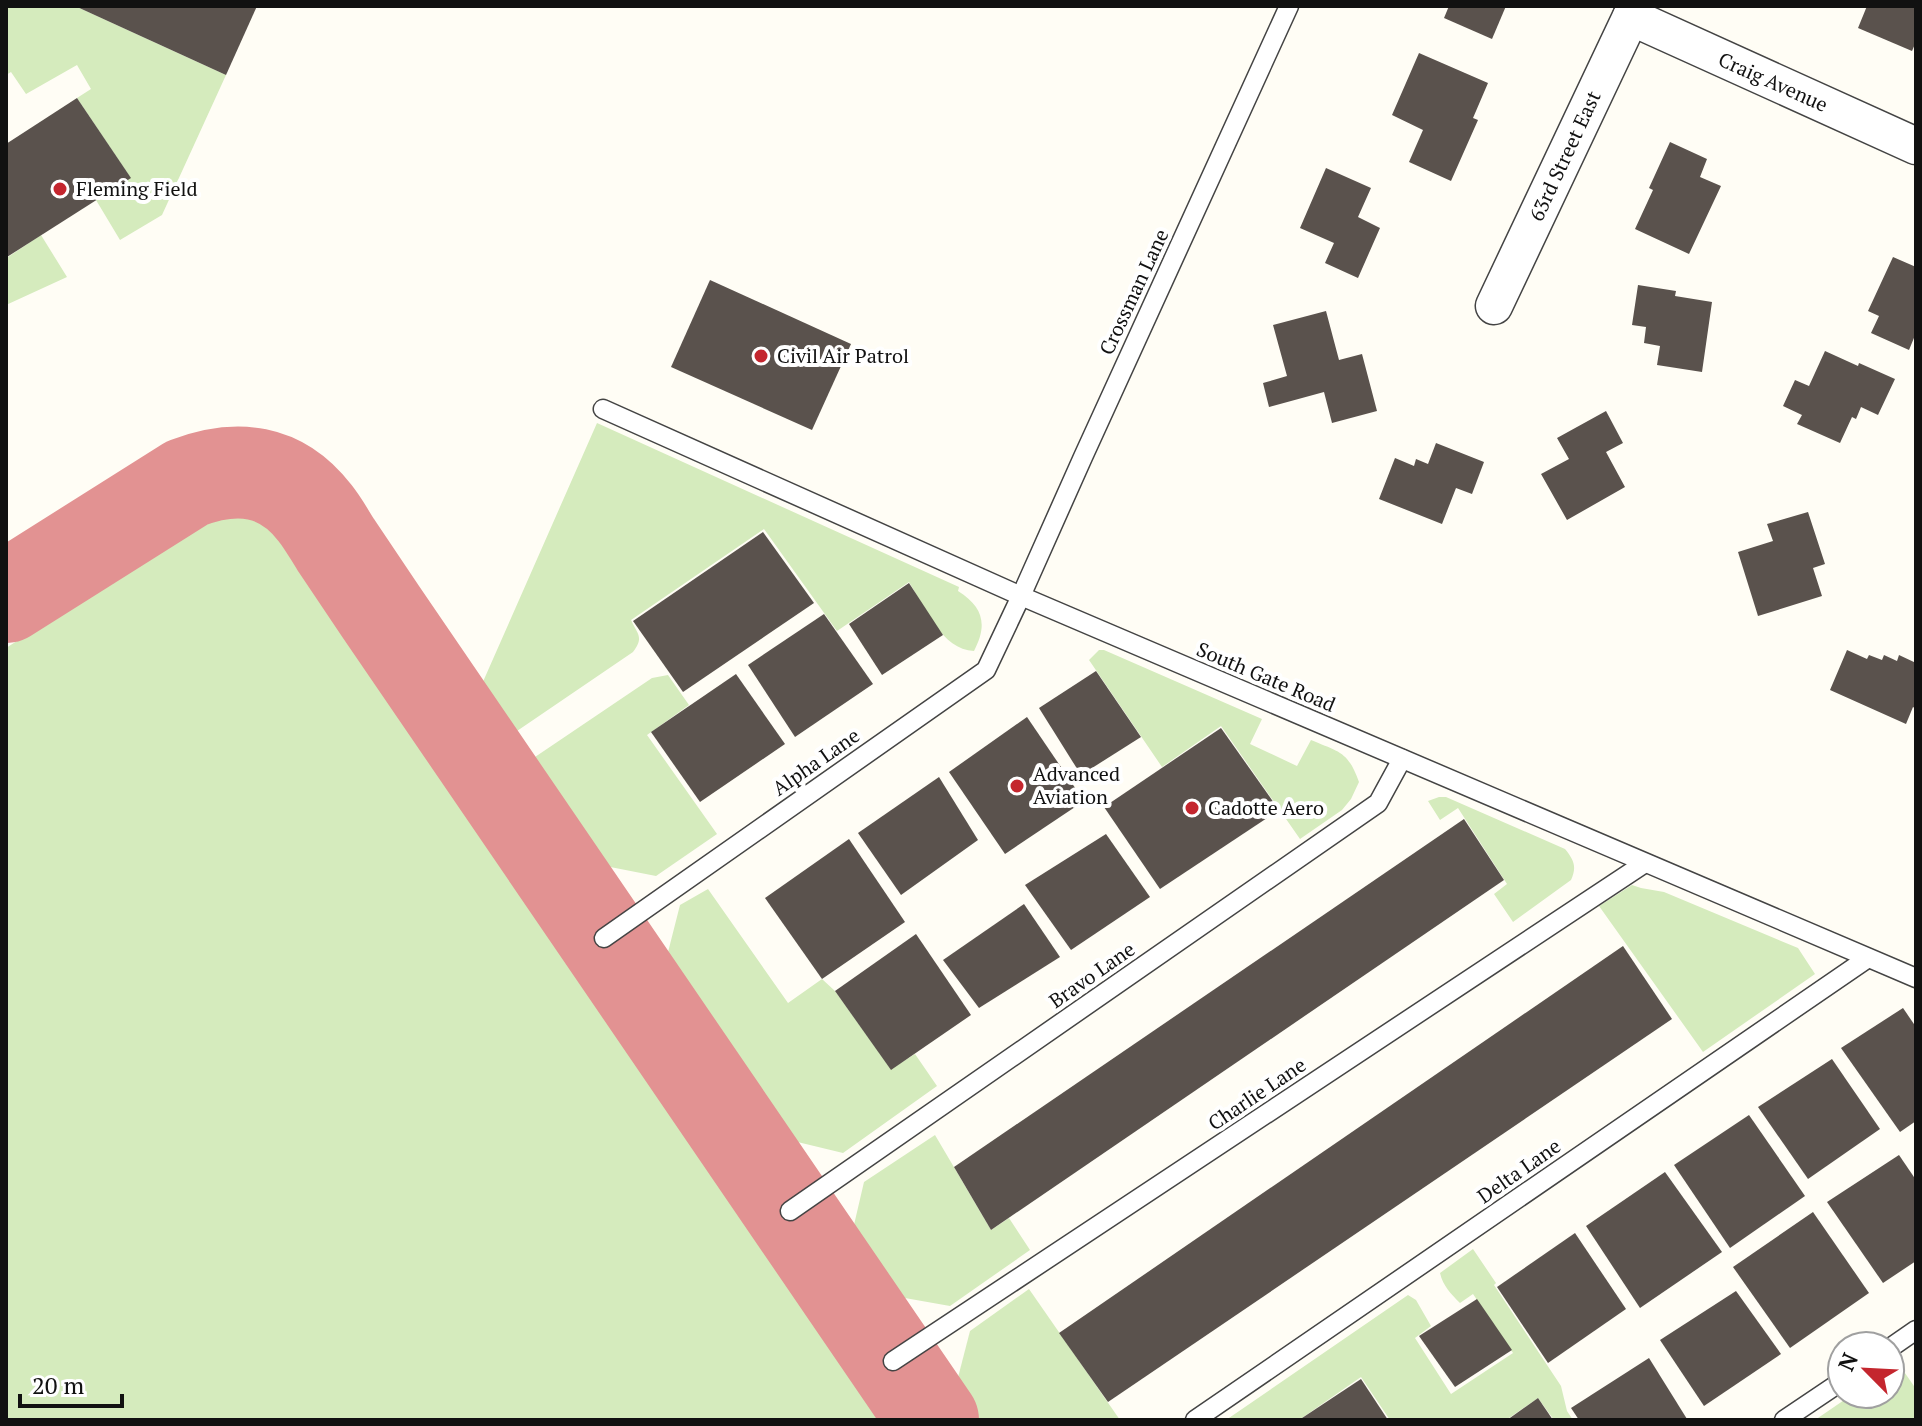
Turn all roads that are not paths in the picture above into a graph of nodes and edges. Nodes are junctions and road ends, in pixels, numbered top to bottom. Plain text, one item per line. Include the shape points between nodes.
1 (1289, 6) edge
2 (1633, 12) edge
3 (1916, 146) edge
4 (1494, 306) dead end
5 (603, 409) dead end
6 (1021, 596) junction
7 (1402, 759) junction
8 (1645, 863) junction
9 (604, 938) dead end
10 (1868, 958) junction
11 (1916, 978) edge
12 (790, 1211) dead end
13 (893, 1361) dead end
14 (1826, 1392) edge
15 (1195, 1420) edge
16 (1784, 1420) edge

1 - 6 lane, Crossman Lane
2 - 3 street, Craig Avenue
2 - 4 street, 63rd Street East
5 - 6 lane, South Gate Road
6 - 7 lane, South Gate Road
6 - 9 lane, Alpha Lane via 986,670
7 - 8 lane, South Gate Road
7 - 12 lane, Bravo Lane via 1378,803
8 - 10 lane, South Gate Road
8 - 13 lane, Charlie Lane
10 - 11 lane, South Gate Road
10 - 15 lane, Delta Lane
14 - 16 lane

